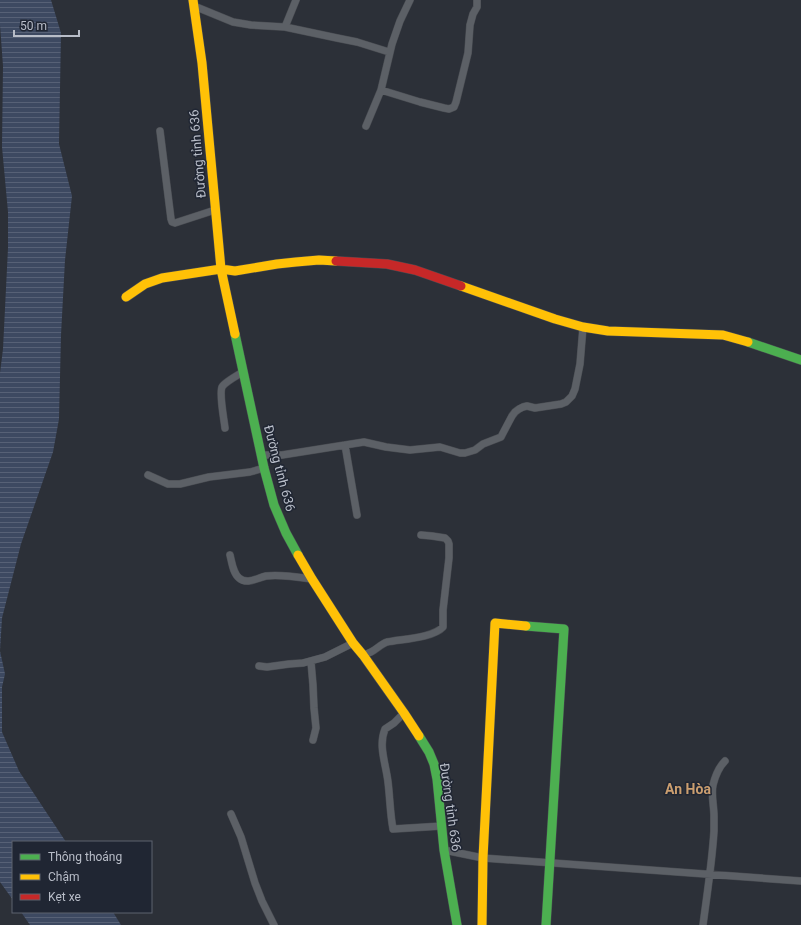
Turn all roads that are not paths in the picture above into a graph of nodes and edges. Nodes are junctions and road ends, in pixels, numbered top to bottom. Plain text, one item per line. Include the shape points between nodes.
1 (296, 0) edge
2 (410, 0) edge
3 (477, 0) edge
4 (194, 3) edge
5 (285, 27) junction
6 (389, 52) junction
7 (381, 90) junction
8 (366, 126) dead end
9 (160, 131) dead end
10 (215, 210) junction
11 (221, 269) junction
12 (126, 297) dead end
13 (582, 327) junction
14 (801, 360) edge
15 (243, 372) junction
16 (225, 428) dead end
17 (345, 445) junction
18 (262, 455) junction
19 (264, 468) junction
20 (148, 475) dead end
21 (358, 514) dead end
22 (420, 535) dead end
23 (230, 556) dead end
24 (312, 579) junction
25 (353, 643) junction
26 (362, 655) junction
27 (311, 662) junction
28 (259, 666) dead end
29 (404, 713) junction
30 (313, 740) dead end
31 (725, 761) dead end
32 (231, 814) dead end
33 (442, 826) junction
34 (444, 850) junction
35 (483, 858) junction
36 (550, 862) junction
37 (710, 874) junction
38 (801, 881) edge
39 (274, 925) edge
40 (457, 925) edge
41 (482, 925) edge
42 (546, 925) edge
43 (703, 925) edge

1 - 5 street
2 - 6 street
3 - 7 street via 470,25 468,53 454,107 444,108
4 - 5 street via 232,22
4 - 10 street, Đường tỉnh 636
5 - 6 street via 357,42
6 - 7 street
7 - 8 street
9 - 10 street via 172,222
10 - 11 street, Đường tỉnh 636
11 - 12 street via 162,278 145,284
11 - 13 street via 235,271 315,261 387,264 415,270
11 - 15 street, Đường tỉnh 636
13 - 14 street via 608,331 723,335
13 - 17 street via 580,364 572,396 561,404 535,408 527,406 519,409 512,416 501,437 469,453 440,447 410,450 364,442
15 - 16 street via 222,388
15 - 18 street, Đường tỉnh 636
17 - 18 street via 282,455
17 - 21 street
18 - 19 street, Đường tỉnh 636
19 - 20 street via 180,484 168,484
19 - 24 street, Đường tỉnh 636 via 280,520
22 - 26 street via 445,538 449,544 450,558 443,627 435,633 385,643
23 - 24 street via 238,578 244,581 273,575
24 - 25 street, Đường tỉnh 636
25 - 26 street, Đường tỉnh 636
25 - 27 street
26 - 29 street, Đường tỉnh 636
27 - 28 street
27 - 30 street via 316,728
29 - 33 street, Đường tỉnh 636 via 434,764
29 - 33 street via 385,729 382,739 393,829
31 - 37 street via 713,785 714,832
32 - 39 street via 255,883
33 - 34 street, Đường tỉnh 636
34 - 35 street
34 - 40 street, Đường tỉnh 636
35 - 36 street
35 - 36 street via 495,623 564,629
35 - 41 street
36 - 37 street
36 - 42 street
37 - 38 street
37 - 43 street

